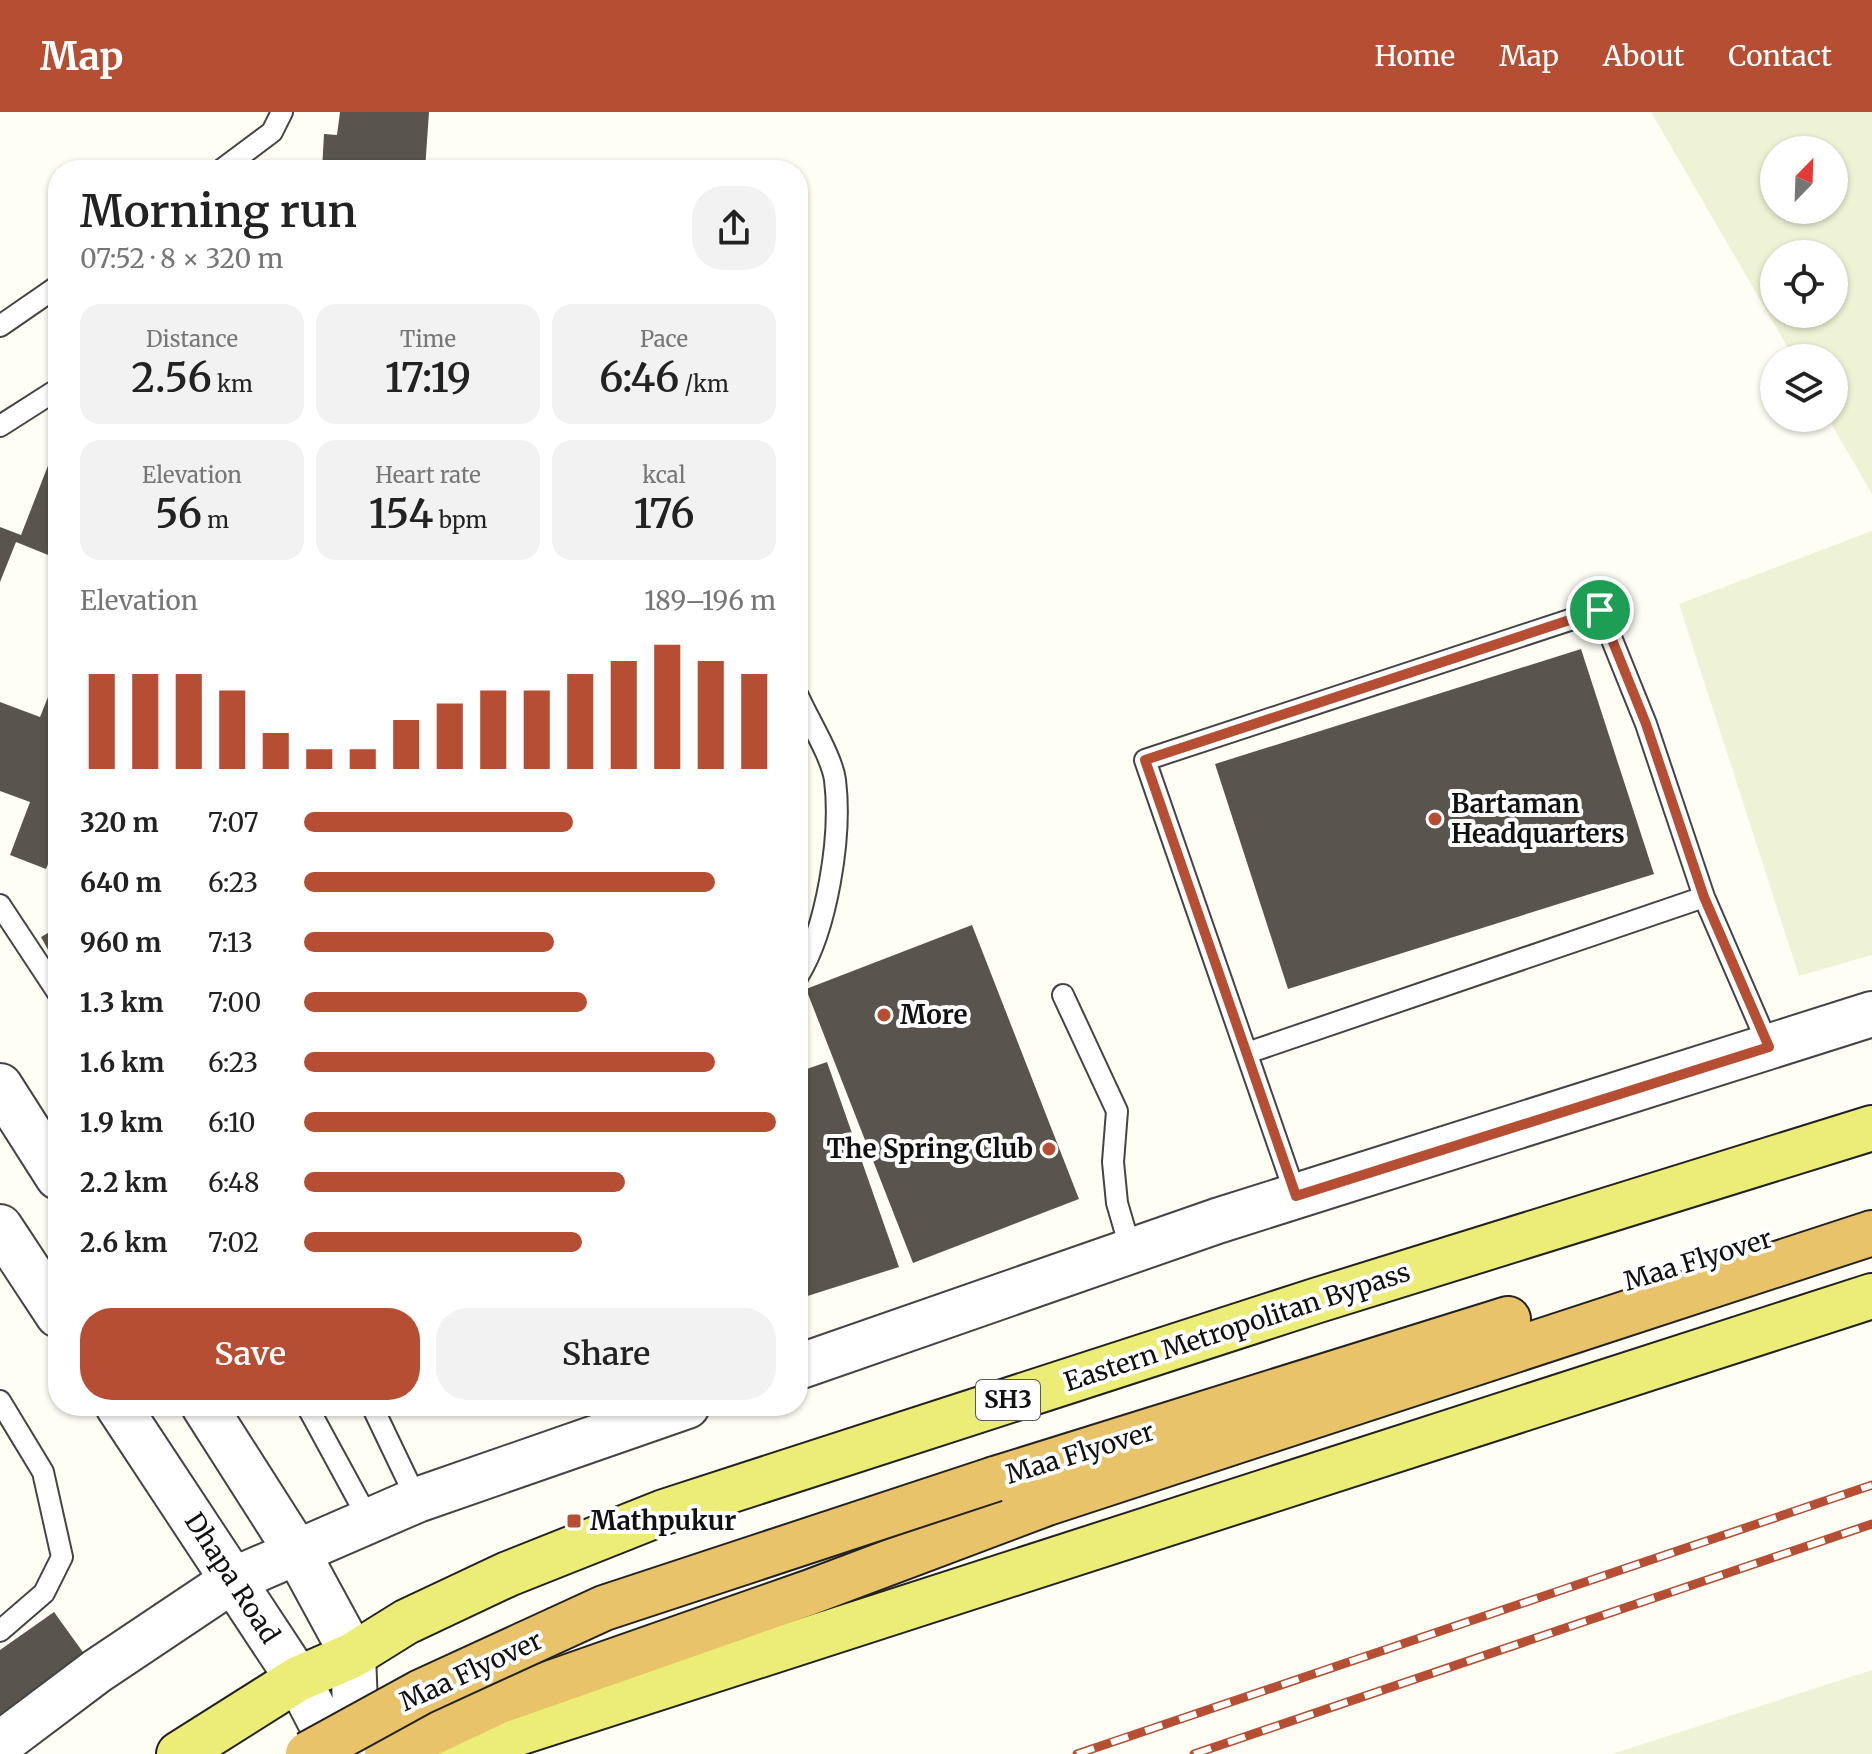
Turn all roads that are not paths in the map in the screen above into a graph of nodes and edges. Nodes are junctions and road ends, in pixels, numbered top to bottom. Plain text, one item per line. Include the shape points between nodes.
1 (282, 112) edge
2 (234, 160) edge
3 (48, 293) edge
4 (0, 326) edge
5 (48, 395) edge
6 (0, 426) edge
7 (808, 718) edge
8 (1704, 897) junction
9 (0, 905) edge
10 (808, 960) edge
11 (48, 978) edge
12 (1063, 995) dead end
13 (1872, 1014) edge
14 (1769, 1047) junction
15 (1247, 1053) junction
16 (0, 1086) edge
17 (1872, 1128) edge
18 (48, 1161) edge
19 (1296, 1196) junction
20 (1872, 1202) edge
21 (0, 1227) edge
22 (1872, 1233) edge
23 (1131, 1251) junction
24 (1872, 1296) edge
25 (48, 1300) edge
26 (808, 1364) edge
27 (0, 1401) edge
28 (125, 1416) edge
29 (210, 1416) edge
30 (312, 1416) edge
31 (377, 1416) edge
32 (658, 1416) edge
33 (417, 1500) junction
34 (369, 1520) junction
35 (297, 1552) junction
36 (233, 1580) junction
37 (0, 1631) edge
38 (353, 1655) junction
39 (298, 1679) junction
40 (0, 1744) edge
41 (179, 1754) edge
42 (308, 1754) edge
43 (337, 1754) edge
44 (357, 1754) edge
45 (387, 1754) edge
46 (453, 1754) edge

1 - 2 lane via 272,132
3 - 4 lane
5 - 6 lane
7 - 10 lane via 835,779 833,865
8 - 14 lane
8 - 15 lane
8 - 15 lane via 1646,724 1600,610 1145,760
9 - 11 lane
12 - 23 lane via 1117,1111 1117,1203
13 - 14 street
14 - 19 street
15 - 19 lane
16 - 18 street
17 - 38 main road, Eastern Metropolitan Bypass / SH3 via 1330,1296 664,1512 508,1574 406,1622
19 - 23 street
20 - 42 highway, Maa Flyover, bridge via 604,1608 421,1692
21 - 25 street
22 - 45 highway, Maa Flyover via 1047,1503 497,1702
23 - 26 street
24 - 46 main road
27 - 37 lane via 43,1472 62,1557 44,1593
28 - 36 street, Dhapa Road
29 - 35 street
30 - 34 lane
31 - 33 lane
32 - 33 street
33 - 34 street
34 - 35 street
35 - 36 street
35 - 38 street
36 - 39 street, Dhapa Road
36 - 40 street
38 - 39 main road, Eastern Metropolitan Bypass / SH3
38 - 44 street
39 - 41 main road, Eastern Metropolitan Bypass / SH3
39 - 43 street, Dhapa Road

